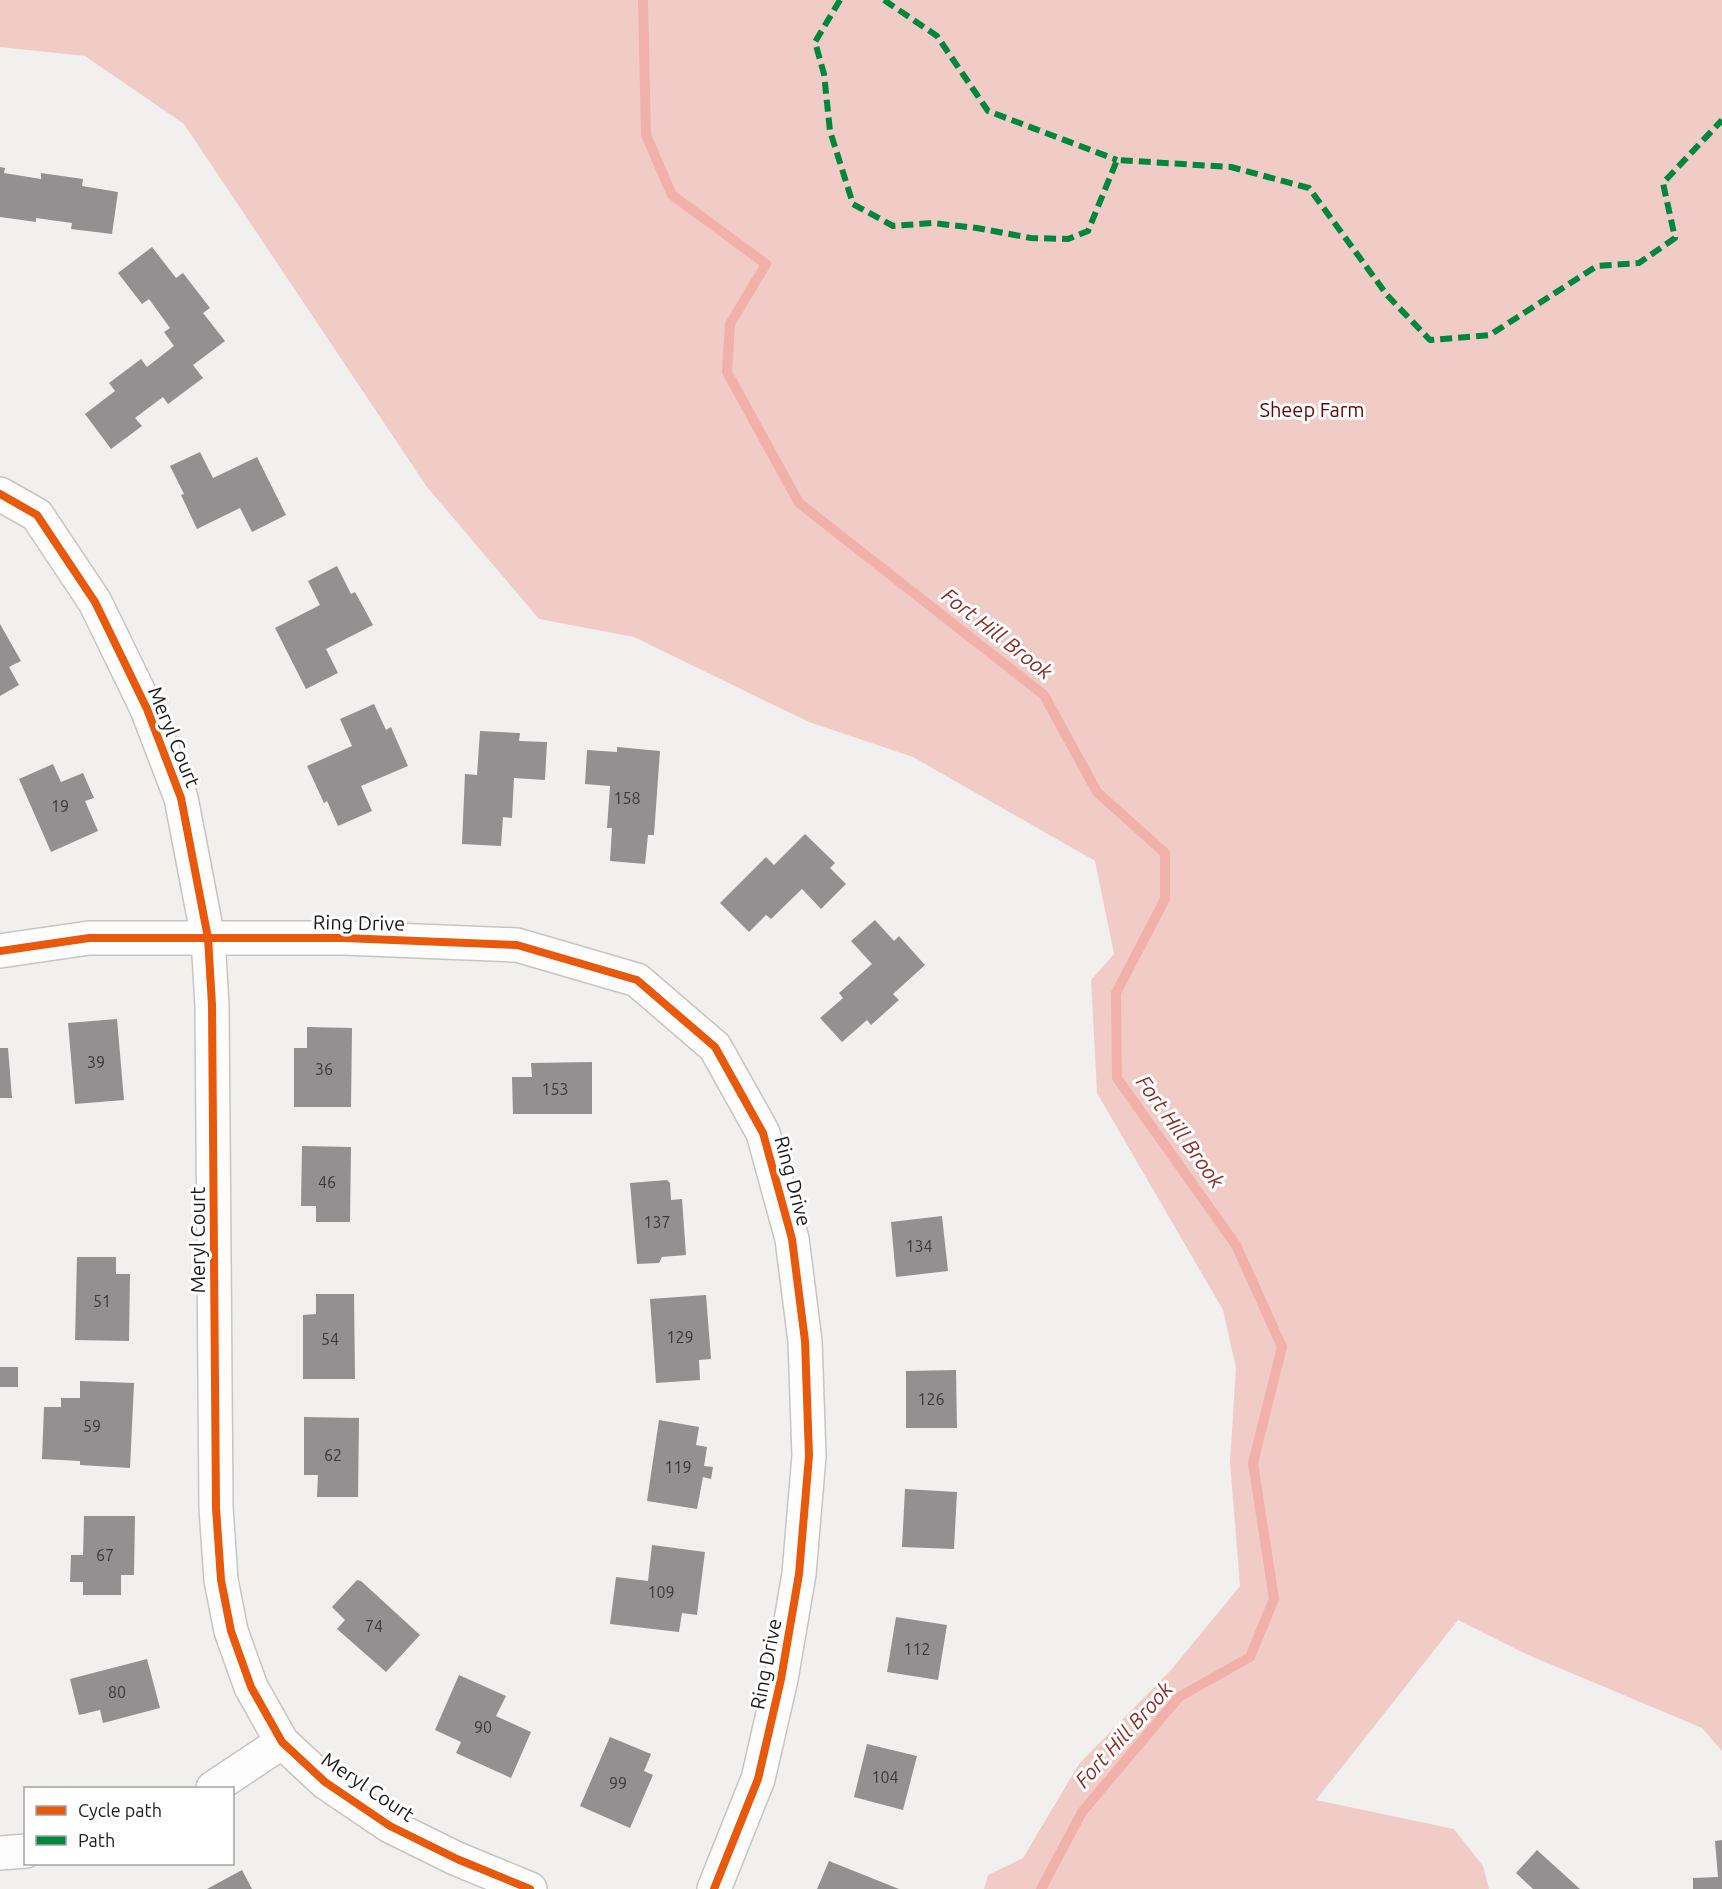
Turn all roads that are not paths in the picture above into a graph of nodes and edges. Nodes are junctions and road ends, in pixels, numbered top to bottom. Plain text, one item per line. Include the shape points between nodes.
1 (0, 494) edge
2 (208, 938) junction
3 (0, 951) edge
4 (282, 1742) junction
5 (214, 1787) edge
6 (24, 1851) edge
7 (0, 1853) edge
8 (530, 1889) edge
9 (714, 1889) edge

1 - 2 street, Meryl Court via 37,515 95,602 147,709 181,798
2 - 3 street, Ring Drive via 89,938
2 - 4 street, Meryl Court via 212,1005 216,1508 221,1580 231,1631 251,1687
2 - 9 street, Ring Drive via 344,938 517,945 638,980 715,1047 763,1133 792,1239 805,1341 809,1456 800,1574 781,1679 758,1779
4 - 5 street
4 - 8 street, Meryl Court via 325,1782 390,1826
6 - 7 street

